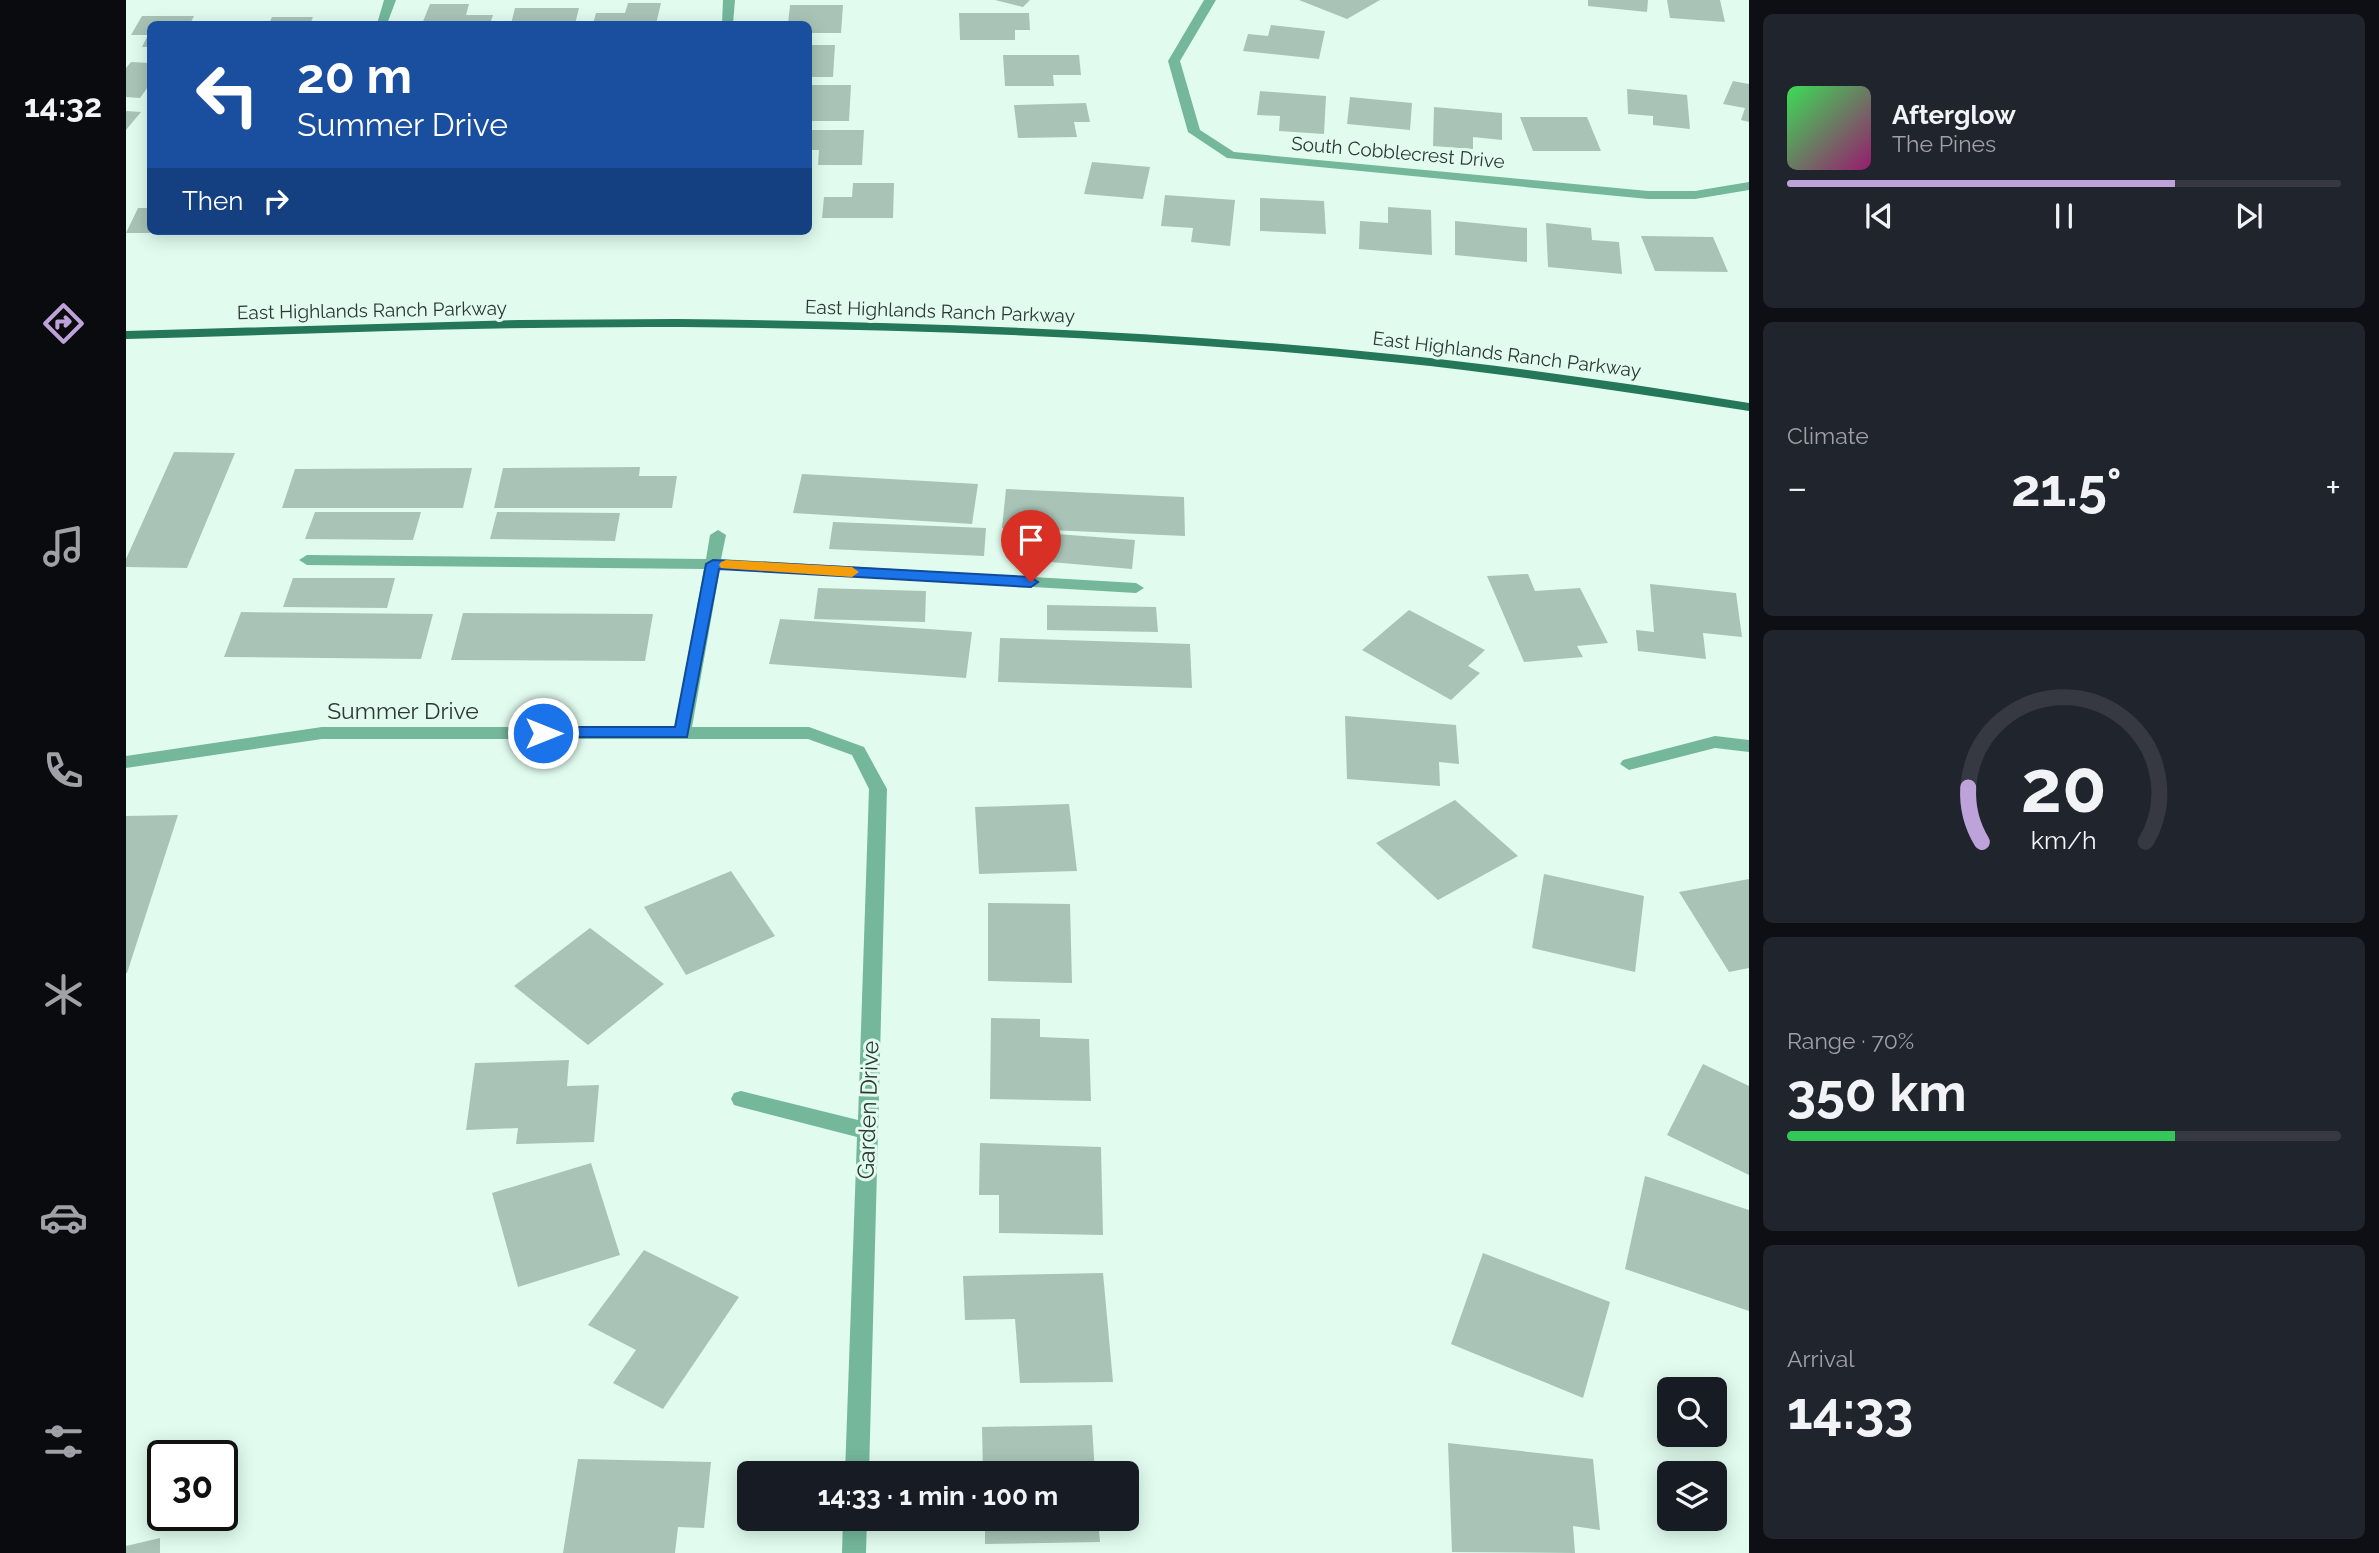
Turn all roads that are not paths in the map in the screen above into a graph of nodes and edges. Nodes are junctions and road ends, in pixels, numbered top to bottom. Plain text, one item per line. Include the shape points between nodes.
1 (390, 0) edge
2 (729, 0) edge
3 (1210, 0) edge
4 (383, 21) edge
5 (728, 21) edge
6 (1749, 186) edge
7 (126, 335) edge
8 (1749, 407) edge
9 (718, 535) dead end
10 (307, 560) dead end
11 (713, 564) junction
12 (1136, 588) dead end
13 (682, 733) junction
14 (1749, 746) edge
15 (858, 751) joint
16 (126, 762) edge
17 (1629, 764) dead end
18 (741, 1099) dead end
19 (868, 1131) junction
20 (857, 1461) edge
21 (855, 1531) edge
22 (854, 1553) edge

1 - 4 street
2 - 5 street
3 - 6 street, South Cobblecrest Drive via 1174,61 1194,132 1231,155 1648,195 1695,195
7 - 8 main road, East Highlands Ranch Parkway via 726,324 927,328 1355,355
9 - 11 street
10 - 11 street
11 - 12 street
11 - 13 street
13 - 15 street, Summer Drive via 809,733
13 - 16 street, Summer Drive via 322,733
14 - 17 street via 1715,742
15 - 19 street, Garden Drive via 878,789
18 - 19 street
19 - 20 street, Garden Drive
21 - 22 street

